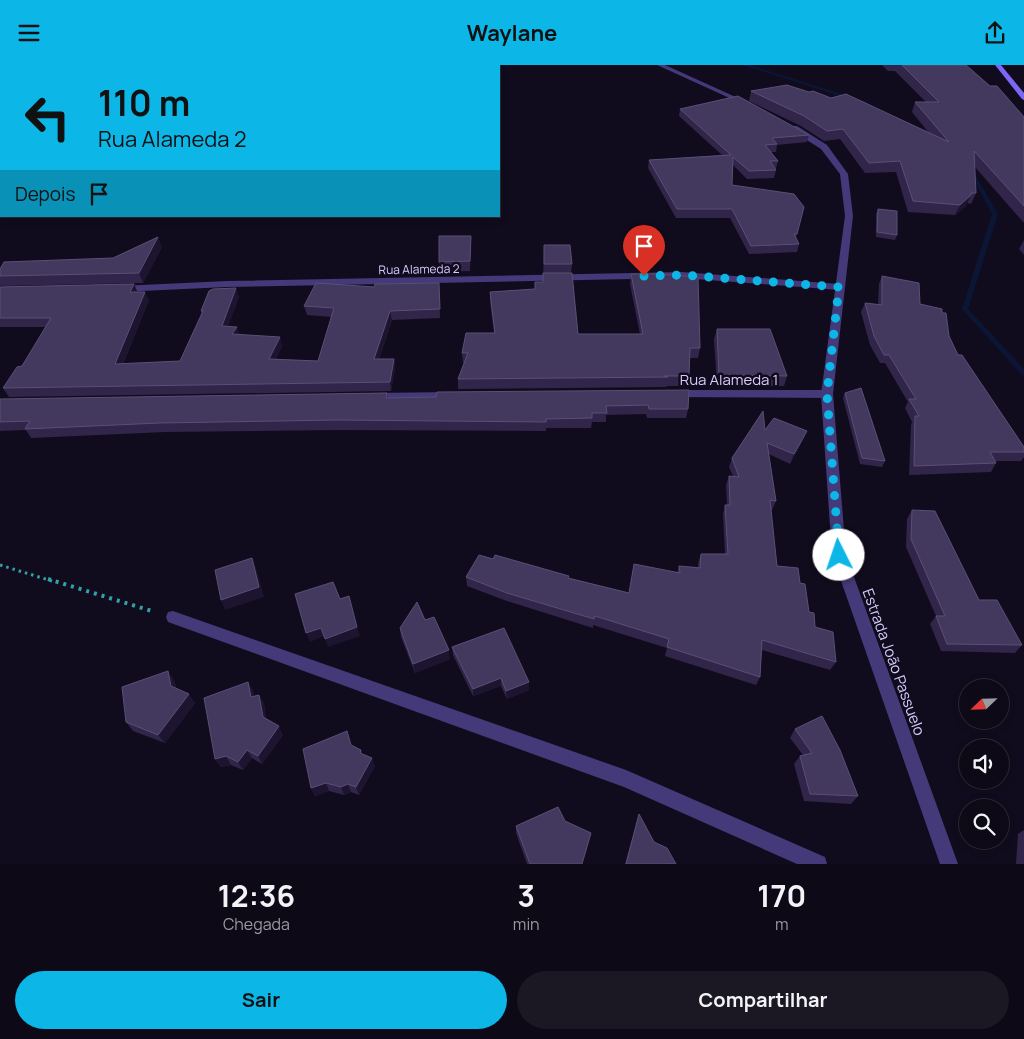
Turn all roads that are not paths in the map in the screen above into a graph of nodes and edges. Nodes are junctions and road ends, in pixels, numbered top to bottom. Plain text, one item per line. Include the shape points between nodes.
1 (660, 65) edge
2 (998, 65) edge
3 (1024, 98) edge
4 (757, 109) edge
5 (781, 121) edge
6 (839, 287) junction
7 (110, 289) edge
8 (658, 393) edge
9 (827, 394) junction
10 (464, 395) edge
11 (356, 397) edge
12 (173, 617) road end
13 (818, 864) edge
14 (949, 864) edge

1 - 4 street
2 - 3 main road
5 - 6 street, Estrada João Passuelo via 824,147 844,174 849,216
6 - 7 street, Rua Alameda 2 via 682,275
6 - 9 street, Estrada João Passuelo
8 - 9 street, Rua Alameda 1
9 - 14 street, Estrada João Passuelo via 839,555
10 - 11 street
12 - 13 street via 626,779

